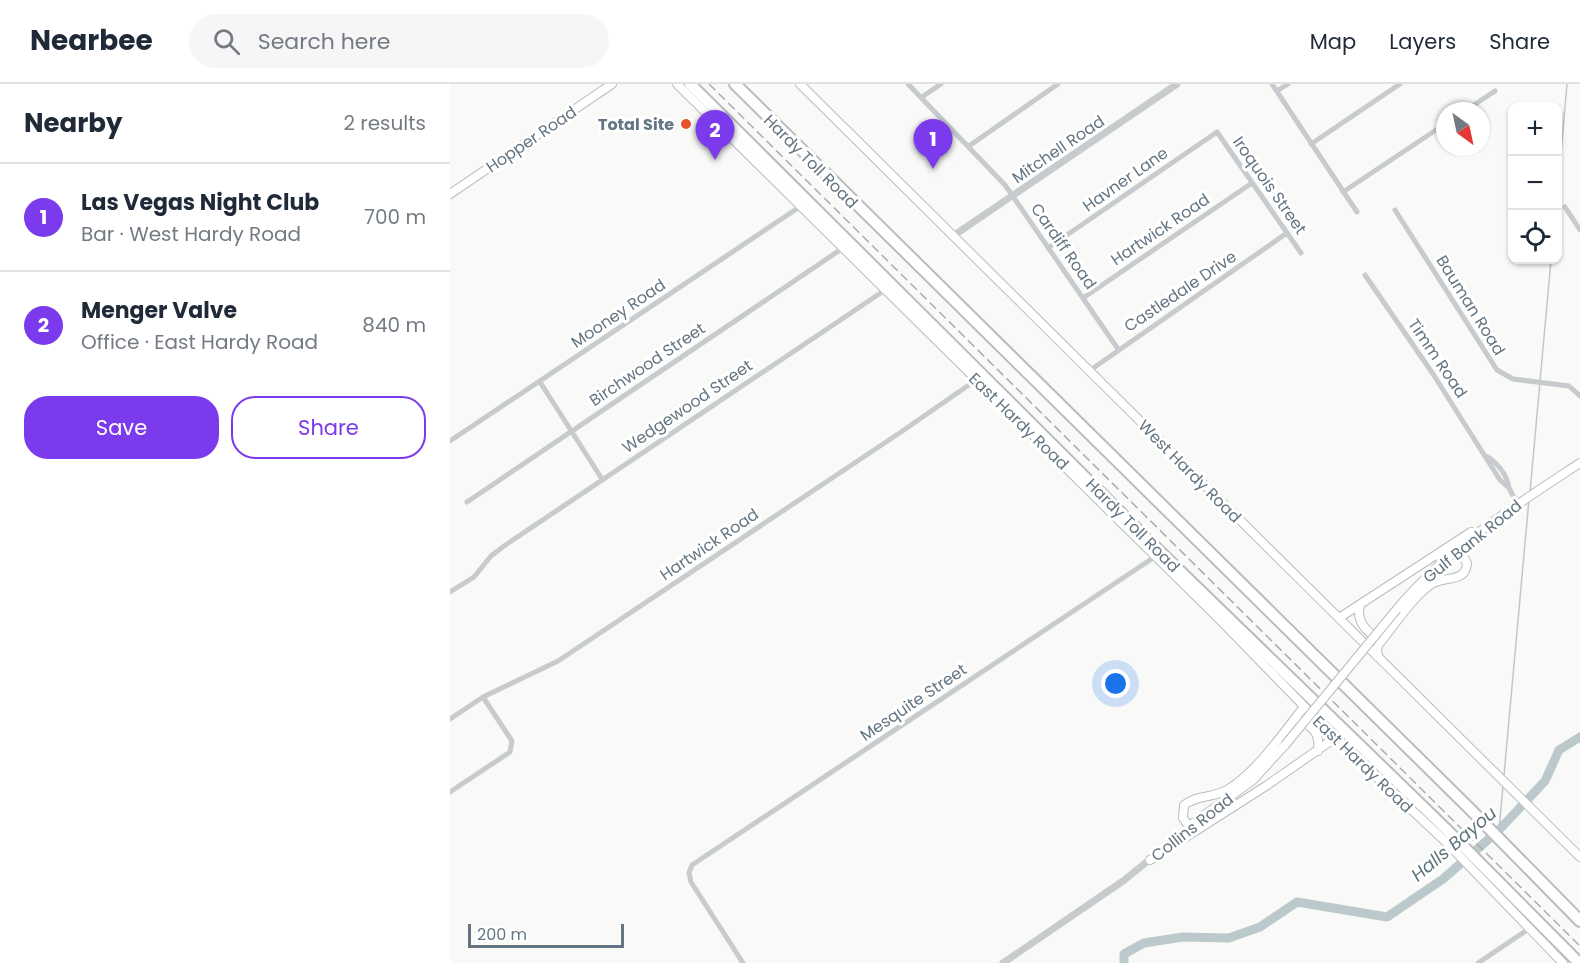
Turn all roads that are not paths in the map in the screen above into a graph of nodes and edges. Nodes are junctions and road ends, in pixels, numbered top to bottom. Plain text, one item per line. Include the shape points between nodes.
1 (612, 84) edge
2 (677, 84) edge
3 (690, 84) edge
4 (735, 84) edge
5 (800, 84) edge
6 (908, 84) edge
7 (941, 84) edge
8 (1058, 84) edge
9 (1177, 84) edge
10 (1272, 84) edge
11 (1288, 84) edge
12 (1400, 84) edge
13 (1277, 91) junction
14 (1495, 91) dead end
15 (922, 98) junction
16 (1478, 102) edge
17 (1436, 130) edge
18 (1217, 132) joint
19 (1311, 144) junction
20 (969, 146) junction
21 (1252, 183) junction
22 (1343, 192) junction
23 (450, 194) edge
24 (1012, 196) junction
25 (801, 206) junction
26 (1565, 207) dead end
27 (1395, 210) dead end
28 (1357, 212) dead end
29 (1580, 230) edge
30 (1287, 233) junction
31 (953, 236) junction
32 (843, 248) junction
33 (1048, 248) junction
34 (1300, 253) dead end
35 (1365, 275) dead end
36 (885, 290) junction
37 (1083, 298) junction
38 (1118, 349) junction
39 (1089, 371) junction
40 (976, 380) junction
41 (540, 382) junction
42 (1580, 396) edge
43 (571, 431) junction
44 (450, 441) edge
45 (1580, 463) edge
46 (602, 479) junction
47 (467, 502) dead end
48 (1519, 502) junction
49 (1457, 545) junction
50 (1156, 556) junction
51 (450, 592) edge
52 (1360, 605) junction
53 (1339, 618) junction
54 (1385, 636) junction
55 (1379, 658) junction
56 (1354, 661) joint
57 (483, 697) junction
58 (1304, 707) junction
59 (450, 719) edge
60 (1289, 726) junction
61 (1335, 738) junction
62 (1318, 751) junction
63 (450, 792) edge
64 (1191, 829) junction
65 (1447, 836) junction
66 (1580, 857) edge
67 (1150, 860) joint
68 (1489, 879) junction
69 (1580, 921) edge
70 (1530, 928) junction
71 (743, 963) edge
72 (1003, 963) edge
73 (1478, 963) edge
74 (1563, 963) edge
75 (1578, 963) edge

1 - 23 main road, Hopper Road
2 - 25 main road, East Hardy Road
3 - 65 highway, Hardy Toll Road
4 - 69 highway, Hardy Toll Road
5 - 31 main road, West Hardy Road
6 - 15 street, Cardiff Road
7 - 15 street
8 - 20 street
9 - 24 street, Mitchell Road
10 - 13 street
11 - 13 street
12 - 19 street
13 - 19 street
14 - 16 street
15 - 20 street, Cardiff Road
17 - 22 street
18 - 21 street, Iroquois Street
18 - 33 street, Havner Lane
19 - 22 street
20 - 24 street, Cardiff Road
21 - 30 street, Iroquois Street
21 - 37 street, Hartwick Road
22 - 28 street
24 - 31 street, Mitchell Road
24 - 33 street, Cardiff Road
25 - 32 main road, East Hardy Road
25 - 41 street, Mooney Road
26 - 29 street
27 - 42 street, Bauman Road via 1497,370 1513,379 1569,386
30 - 34 street, Iroquois Street
30 - 38 street, Castledale Drive
31 - 39 main road, West Hardy Road
32 - 36 main road, East Hardy Road
32 - 43 street, Birchwood Street
33 - 37 street, Cardiff Road
35 - 48 street, Timm Road via 1487,456 1501,468
36 - 40 main road, East Hardy Road
36 - 46 street, Wedgewood Street
37 - 38 street, Cardiff Road
38 - 39 street, Castledale Drive
39 - 53 main road, West Hardy Road
40 - 50 main road, East Hardy Road
40 - 57 street, Hartwick Road via 558,661
41 - 43 street
41 - 44 street, Mooney Road
43 - 46 street
43 - 47 street, Birchwood Street
45 - 48 main road, Gulf Bank Road
46 - 51 street, Wedgewood Street via 504,546 474,577
48 - 49 main road, Gulf Bank Road
49 - 52 main road
49 - 54 main road via 1467,563 1465,572 1458,578 1428,586
49 - 56 main road, Gulf Bank Road, bridge
50 - 58 main road, East Hardy Road
50 - 71 street, Mesquite Street via 692,865 691,882
52 - 53 main road
52 - 54 main road via 1360,623 1376,637
53 - 55 main road, West Hardy Road
54 - 55 main road via 1377,648
55 - 66 main road, West Hardy Road
56 - 64 main road, Collins Road, bridge via 1253,780
57 - 59 street, Hartwick Road
57 - 63 street via 512,741 512,747 506,756
58 - 60 main road
58 - 61 main road, East Hardy Road
60 - 62 main road via 1299,721 1307,724 1319,739
60 - 64 main road via 1234,785 1218,795 1184,805 1183,818
61 - 62 main road
61 - 65 main road, East Hardy Road
62 - 64 main road
64 - 67 main road
65 - 68 highway, Hardy Toll Road
67 - 72 street, Collins Road
68 - 70 main road
68 - 75 highway, Hardy Toll Road
70 - 73 street
70 - 74 main road

